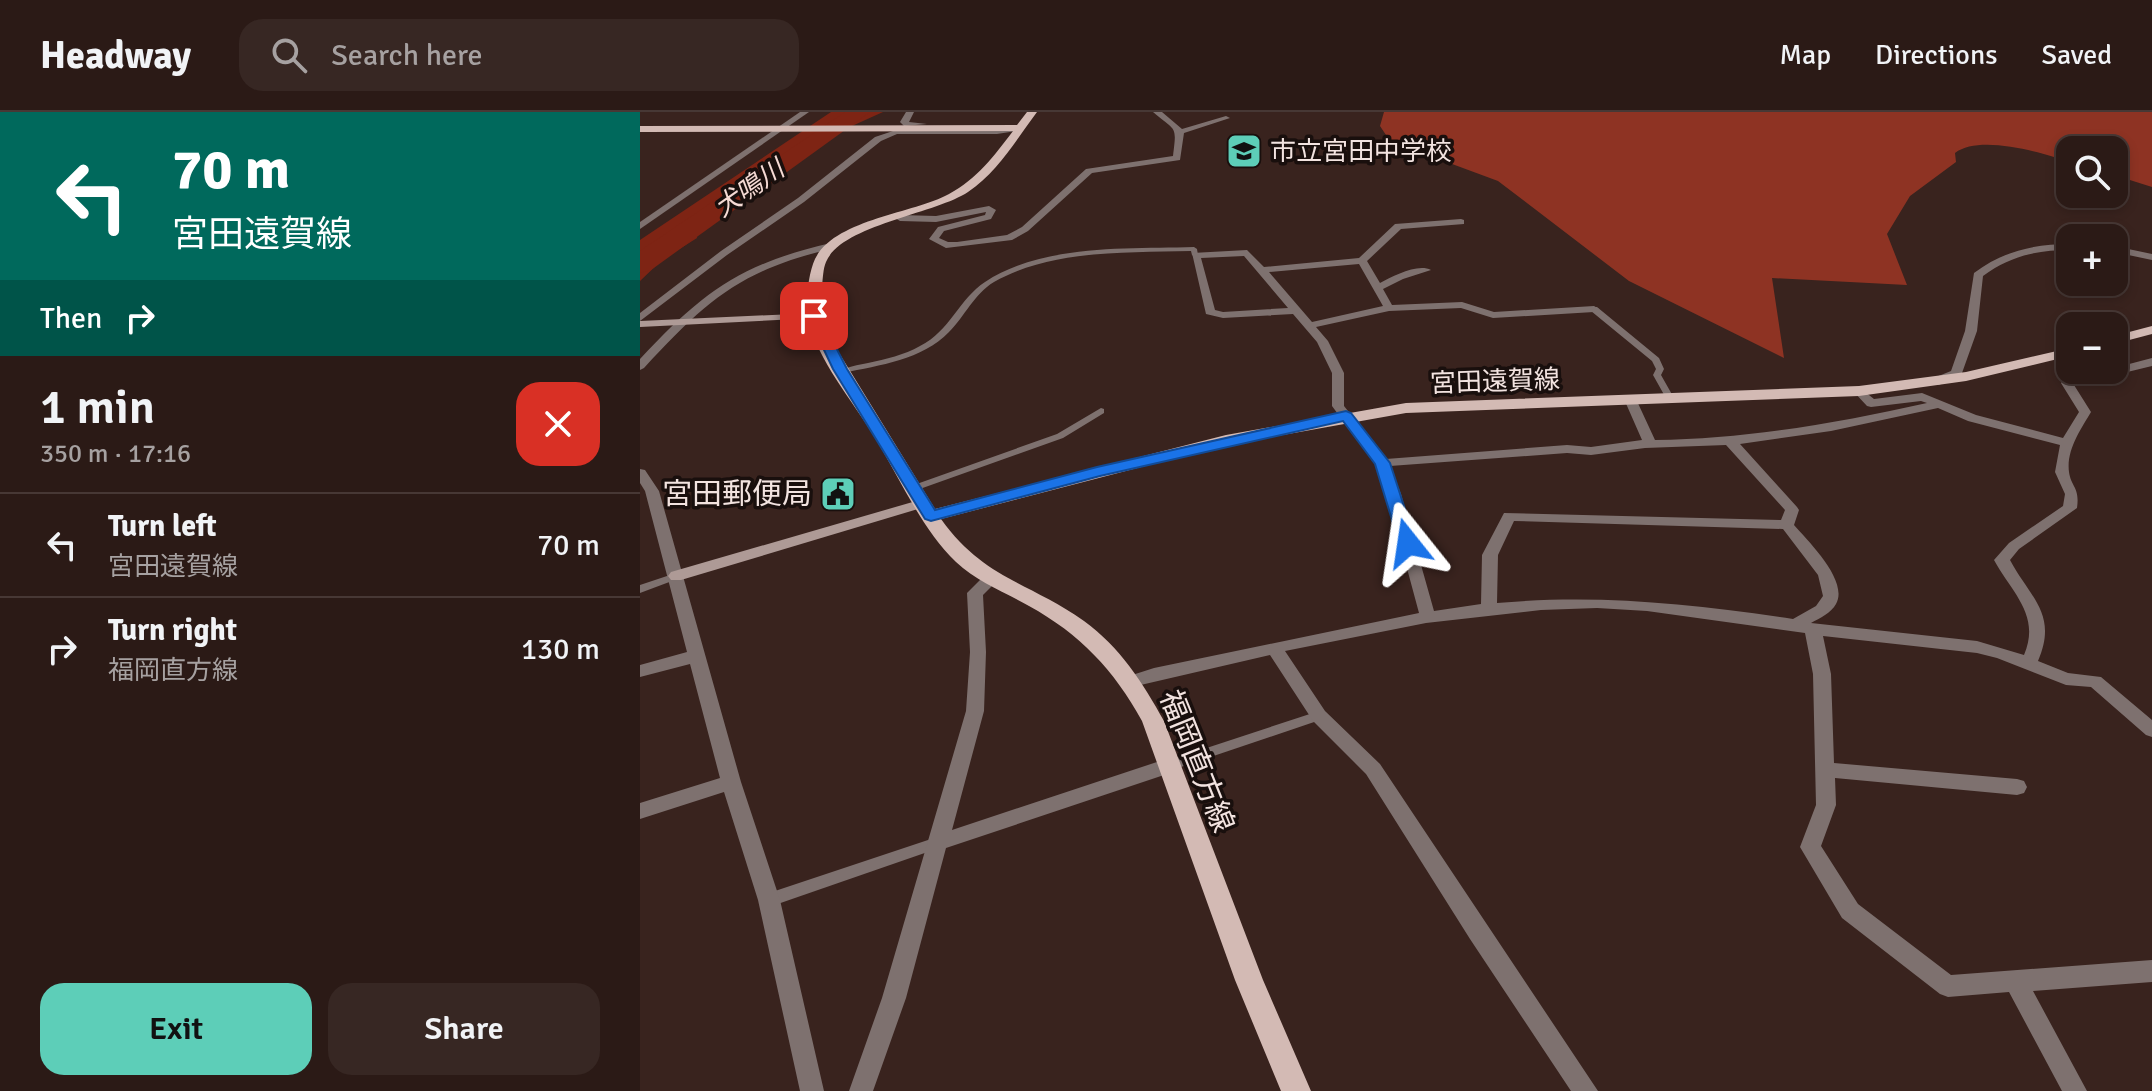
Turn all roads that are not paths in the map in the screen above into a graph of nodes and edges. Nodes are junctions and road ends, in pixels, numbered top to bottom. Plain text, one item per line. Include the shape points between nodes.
1 (805, 112) edge
2 (910, 112) edge
3 (1032, 112) edge
4 (1157, 112) edge
5 (1207, 112) edge
6 (1226, 118) dead end
7 (1211, 123) junction
8 (1019, 128) junction
9 (640, 129) edge
10 (777, 129) junction
11 (1180, 132) junction
12 (900, 218) junction
13 (1461, 222) dead end
14 (640, 226) edge
15 (831, 246) junction
16 (2056, 248) edge
17 (2128, 252) edge
18 (1195, 255) junction
19 (2152, 257) edge
20 (1362, 261) junction
21 (1262, 270) junction
22 (1426, 270) dead end
23 (1378, 288) junction
24 (1389, 308) junction
25 (1594, 309) joint
26 (1294, 311) junction
27 (814, 316) junction
28 (640, 318) edge
29 (679, 323) junction
30 (640, 324) edge
31 (1308, 326) junction
32 (2152, 330) edge
33 (2128, 336) edge
34 (2137, 351) dead end
35 (2056, 356) edge
36 (2152, 360) edge
37 (640, 366) edge
38 (843, 371) junction
39 (1930, 384) junction
40 (1859, 391) junction
41 (1670, 398) junction
42 (1630, 399) junction
43 (1942, 404) junction
44 (1101, 411) dead end
45 (1346, 416) junction
46 (1729, 440) junction
47 (2067, 443) junction
48 (1646, 444) junction
49 (1382, 463) junction
50 (640, 473) edge
51 (923, 502) junction
52 (1787, 525) junction
53 (676, 576) junction
54 (992, 578) junction
55 (640, 589) edge
56 (1489, 609) junction
57 (1428, 618) junction
58 (1804, 626) junction
59 (1275, 649) junction
60 (697, 656) junction
61 (2029, 663) junction
62 (640, 671) edge
63 (1132, 681) junction
64 (1319, 716) junction
65 (2152, 730) edge
66 (1169, 766) junction
67 (1825, 770) junction
68 (731, 782) junction
69 (2017, 787) dead end
70 (640, 811) edge
71 (937, 843) junction
72 (769, 900) junction
73 (2152, 971) edge
74 (2015, 980) junction
75 (812, 1091) edge
76 (861, 1091) edge
77 (1296, 1091) edge
78 (1586, 1091) edge
79 (2075, 1091) edge

1 - 10 street
2 - 8 street via 907,124 1007,123
3 - 8 main road
4 - 11 street
5 - 7 street via 1213,116
6 - 7 street
7 - 11 street
8 - 10 main road
8 - 12 main road via 975,184
8 - 28 street via 896,132 878,139
9 - 10 main road
10 - 14 street
11 - 12 street via 1177,158 1089,171 1009,238 957,245 934,239 941,229 988,217 989,209 936,219
12 - 15 main road
13 - 20 street via 1398,226
15 - 27 main road via 820,260
15 - 29 street via 796,252 744,273
16 - 39 street via 2015,251 1978,275 1971,331 1956,373
17 - 19 street
18 - 21 street via 1247,253
18 - 26 street via 1210,312
18 - 38 lane via 1194,249 1105,252 1034,263 987,283 945,332 926,345
20 - 21 street
20 - 23 street
21 - 26 street
22 - 23 street
23 - 24 street
24 - 25 street via 1462,305 1493,315
24 - 31 street
25 - 41 lane via 1656,360 1657,375
26 - 31 street
27 - 29 main road
27 - 38 main road, 福岡直方線
29 - 30 main road
29 - 37 street
31 - 45 street via 1338,373 1338,406
32 - 33 main road
34 - 36 street
35 - 39 main road, 宮田遠賀線
36 - 47 street via 2067,383 2085,412
38 - 51 main road, 福岡直方線
39 - 40 main road, 宮田遠賀線
40 - 41 main road, 宮田遠賀線
40 - 43 street via 1871,403 1922,397
41 - 42 main road, 宮田遠賀線
42 - 45 main road, 宮田遠賀線 via 1406,408
42 - 48 street via 1650,443
43 - 46 street via 1870,421
43 - 47 street via 1972,418
44 - 51 lane
45 - 49 street
45 - 51 main road, 宮田遠賀線 via 1097,472
46 - 48 street
46 - 52 street via 1792,510
47 - 61 street via 2062,472 2072,494 2070,508 2002,560 2035,608 2040,626 2039,645
48 - 49 street
49 - 57 street
50 - 53 street via 652,491
51 - 53 main road
51 - 54 main road, 福岡直方線 via 964,559
52 - 56 street via 1509,516 1490,555
52 - 58 street via 1832,583 1827,606
53 - 55 lane
53 - 60 street
54 - 63 main road, 福岡直方線 via 1087,632
54 - 71 street via 975,593 975,711
56 - 57 street
56 - 58 street via 1652,605
57 - 59 street
58 - 61 street via 1977,647
58 - 67 street via 1822,674
59 - 63 street
59 - 64 street
60 - 62 street
60 - 68 street
61 - 65 street via 2066,679 2095,681
63 - 66 main road, 福岡直方線
64 - 66 lane
64 - 78 street via 1373,769
66 - 71 street
66 - 77 main road, 福岡直方線
67 - 69 street
67 - 74 street via 1826,805 1810,847 1850,911 1948,986
68 - 70 street
68 - 72 street
71 - 72 lane
71 - 76 street via 894,998
72 - 75 street
73 - 74 street
74 - 79 street

